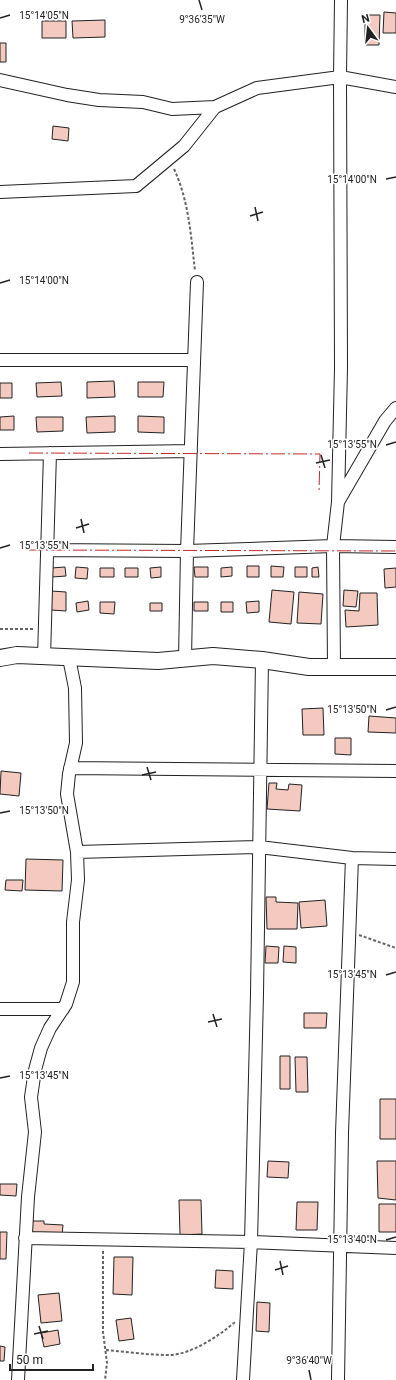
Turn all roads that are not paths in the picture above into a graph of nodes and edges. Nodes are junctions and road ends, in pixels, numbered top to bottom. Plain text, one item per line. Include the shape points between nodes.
1 (341, 0) edge
2 (340, 77) junction
3 (0, 80) edge
4 (396, 87) edge
5 (215, 107) junction
6 (0, 192) edge
7 (197, 282) road end
8 (0, 360) edge
9 (194, 360) junction
10 (396, 408) edge
11 (191, 451) junction
12 (50, 453) junction
13 (0, 454) edge
14 (338, 502) junction
15 (333, 546) junction
16 (396, 547) edge
17 (47, 550) junction
18 (187, 551) junction
19 (44, 657) junction
20 (0, 658) edge
21 (69, 658) junction
22 (185, 659) junction
23 (262, 660) junction
24 (334, 667) junction
25 (396, 667) edge
26 (70, 768) junction
27 (261, 770) junction
28 (396, 771) edge
29 (259, 848) junction
30 (77, 852) junction
31 (352, 858) junction
32 (396, 859) edge
33 (63, 1008) junction
34 (0, 1009) edge
35 (25, 1238) junction
36 (251, 1242) junction
37 (341, 1245) junction
38 (396, 1248) edge
39 (18, 1380) edge
40 (243, 1380) edge
41 (338, 1380) edge

1 - 2 street
2 - 4 street
2 - 5 street via 257,88
2 - 14 street via 341,368
3 - 5 street via 99,100 143,102 172,109
5 - 6 street via 184,146 136,186
7 - 9 street
8 - 9 street
9 - 11 street
10 - 14 street via 385,421
11 - 12 street
11 - 18 street
12 - 13 street
12 - 17 street
14 - 15 street
15 - 16 street
15 - 18 street
15 - 24 street
17 - 18 street
17 - 19 street
18 - 22 street
19 - 20 main road via 17,655
19 - 21 main road
21 - 22 main road via 158,662
21 - 26 street via 75,688 76,735
22 - 23 main road via 213,656
23 - 24 main road via 309,667
23 - 27 street
24 - 25 main road
26 - 27 street
26 - 30 street via 67,794
27 - 28 street
27 - 29 street
29 - 30 street
29 - 31 street
29 - 36 street
30 - 33 street via 73,982
31 - 32 street
31 - 37 street via 342,1125
33 - 34 street
33 - 35 street via 50,1028 35,1070 32,1097 35,1132
35 - 36 street
35 - 39 street
36 - 37 street
36 - 40 street
37 - 38 street
37 - 41 street

